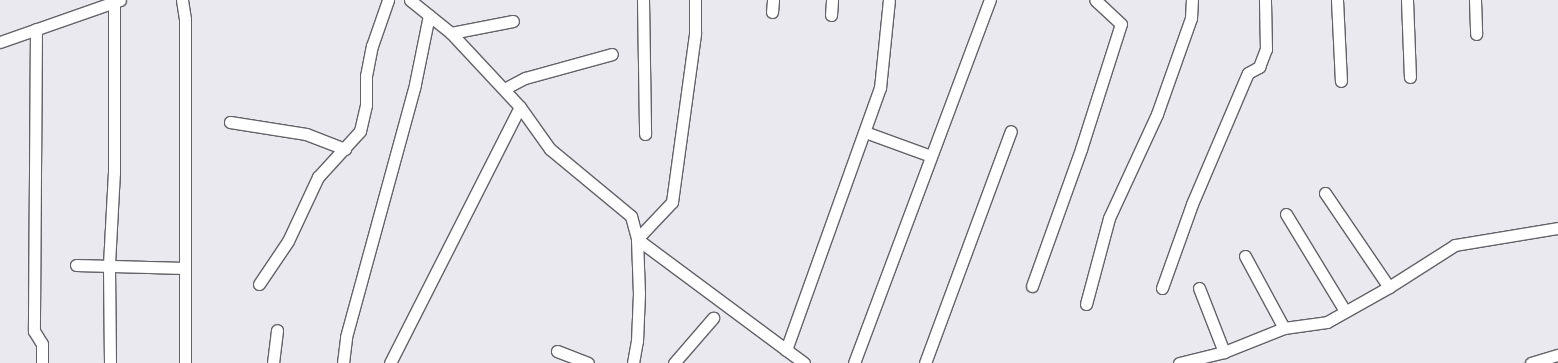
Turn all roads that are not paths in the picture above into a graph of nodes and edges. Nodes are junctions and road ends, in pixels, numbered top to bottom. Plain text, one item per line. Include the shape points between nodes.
1 (182, 0) edge
2 (388, 0) edge
3 (410, 0) edge
4 (643, 0) edge
5 (695, 0) edge
6 (773, 0) edge
7 (832, 0) edge
8 (889, 0) edge
9 (990, 0) edge
10 (1095, 0) edge
11 (1192, 0) edge
12 (1265, 0) edge
13 (1337, 0) edge
14 (1407, 0) edge
15 (1476, 0) edge
16 (117, 1) edge
17 (772, 12) dead end
18 (429, 15) junction
19 (831, 15) dead end
20 (513, 21) dead end
21 (36, 29) junction
22 (451, 33) junction
23 (1476, 34) dead end
24 (0, 42) edge
25 (612, 54) dead end
26 (1410, 77) dead end
27 (1341, 81) dead end
28 (504, 89) junction
29 (520, 107) junction
30 (230, 122) dead end
31 (1012, 131) dead end
32 (865, 132) junction
33 (645, 134) dead end
34 (345, 149) junction
35 (931, 156) junction
36 (1325, 193) dead end
37 (1286, 214) dead end
38 (1558, 228) edge
39 (637, 239) junction
40 (1245, 256) dead end
41 (109, 264) junction
42 (76, 265) dead end
43 (185, 268) junction
44 (259, 284) dead end
45 (1032, 286) dead end
46 (1389, 287) junction
47 (1162, 288) dead end
48 (1199, 288) dead end
49 (1086, 304) dead end
50 (1345, 311) junction
51 (713, 318) dead end
52 (1284, 328) junction
53 (277, 330) dead end
54 (786, 350) junction
55 (557, 351) dead end
56 (1224, 352) junction
57 (1558, 355) edge
58 (42, 363) edge
59 (110, 363) edge
60 (185, 363) edge
61 (273, 363) edge
62 (343, 363) edge
63 (390, 363) edge
64 (588, 363) edge
65 (633, 363) edge
66 (674, 363) edge
67 (804, 363) edge
68 (854, 363) edge
69 (925, 363) edge
70 (1178, 363) edge
71 (1531, 363) edge

1 - 43 street via 185,19
2 - 34 street via 372,46 366,76 366,105 360,131
3 - 18 street
4 - 33 street
5 - 39 street via 695,33 672,202
6 - 17 street
7 - 19 street
8 - 32 street via 880,88
9 - 35 street
10 - 45 street via 1121,24 1081,149
11 - 49 street via 1191,18 1157,114 1109,218
12 - 47 street via 1266,49 1259,67 1248,73 1192,204
13 - 27 street
14 - 26 street
15 - 23 street
16 - 21 street
16 - 41 street via 114,173
18 - 22 street
18 - 62 street via 416,84 346,336
20 - 22 street
21 - 24 street
21 - 58 street via 34,331 42,344
22 - 28 street
25 - 28 street via 525,78
28 - 29 street
29 - 39 street via 550,149 631,216
29 - 63 street
30 - 34 street via 306,134
31 - 69 street
32 - 35 street
32 - 54 street
34 - 44 street via 318,177 288,241
35 - 68 street
36 - 46 street
37 - 50 street
38 - 46 street via 1455,245
39 - 54 street
39 - 65 street via 639,294 637,341
40 - 52 street
41 - 42 street
41 - 43 street
41 - 59 street
43 - 60 street
46 - 50 street
48 - 56 street
50 - 52 street via 1327,322
51 - 66 street
52 - 56 street
53 - 61 street
54 - 67 street
55 - 64 street
56 - 70 street
57 - 71 street

